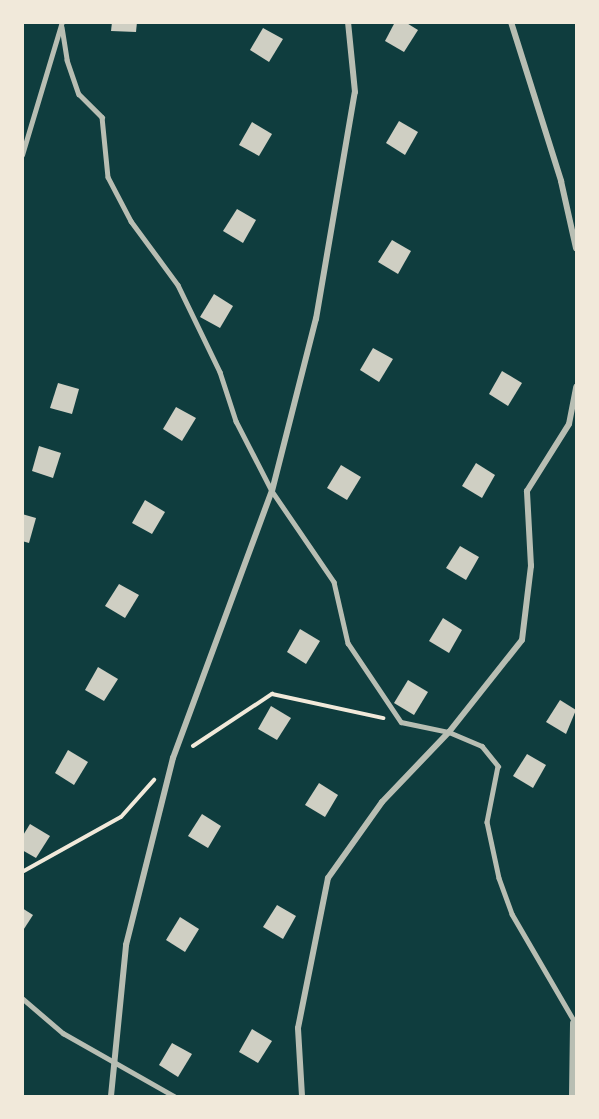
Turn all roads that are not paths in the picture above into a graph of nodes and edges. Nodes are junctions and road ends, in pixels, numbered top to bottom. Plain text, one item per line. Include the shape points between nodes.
1 (348, 22) edge
2 (511, 22) edge
3 (62, 25) edge
4 (22, 155) edge
5 (576, 248) edge
6 (576, 387) edge
7 (272, 491) junction
8 (448, 732) junction
9 (22, 998) edge
10 (575, 1023) edge
11 (117, 1066) junction
12 (111, 1096) edge
13 (174, 1096) edge
14 (302, 1096) edge
15 (572, 1096) edge

1 - 7 street via 355,92 315,319
2 - 5 street via 561,181
3 - 4 lane
3 - 7 lane via 67,60 79,94 102,117 108,177 131,220 178,285 220,372 236,421
6 - 8 street via 569,424 527,492 531,566 522,640
7 - 8 lane via 334,582 348,643 401,722
7 - 11 street via 173,758 126,945
8 - 10 lane via 482,746 498,766 487,822 499,878 512,914
8 - 14 street via 382,802 328,878 298,1028
9 - 11 lane via 63,1033
10 - 15 street
11 - 12 street
11 - 13 lane

